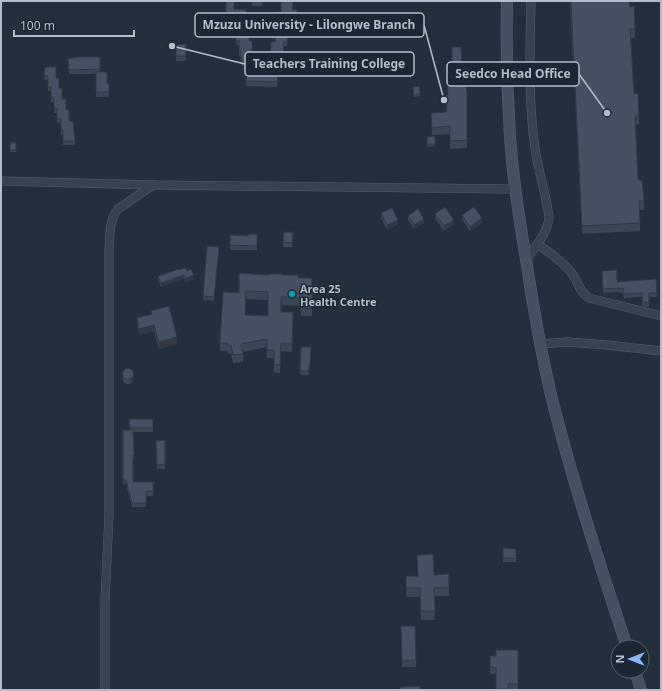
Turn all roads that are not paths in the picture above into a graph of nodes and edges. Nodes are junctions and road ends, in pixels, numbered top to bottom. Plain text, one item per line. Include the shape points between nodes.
1 (507, 1) edge
2 (531, 1) edge
3 (1, 181) edge
4 (153, 185) junction
5 (516, 189) junction
6 (537, 244) junction
7 (526, 260) junction
8 (661, 316) edge
9 (540, 344) junction
10 (661, 351) edge
11 (624, 639) edge
12 (637, 679) edge
13 (105, 690) edge
14 (641, 690) edge

1 - 5 main road via 510,139
2 - 6 street via 532,118 535,148 549,217 546,230
3 - 4 street
4 - 5 street
4 - 13 street via 118,209 111,224
5 - 7 main road
6 - 7 street
6 - 8 street via 571,272 588,298
7 - 9 main road
9 - 10 street via 568,342
9 - 11 main road via 566,451
12 - 14 main road

